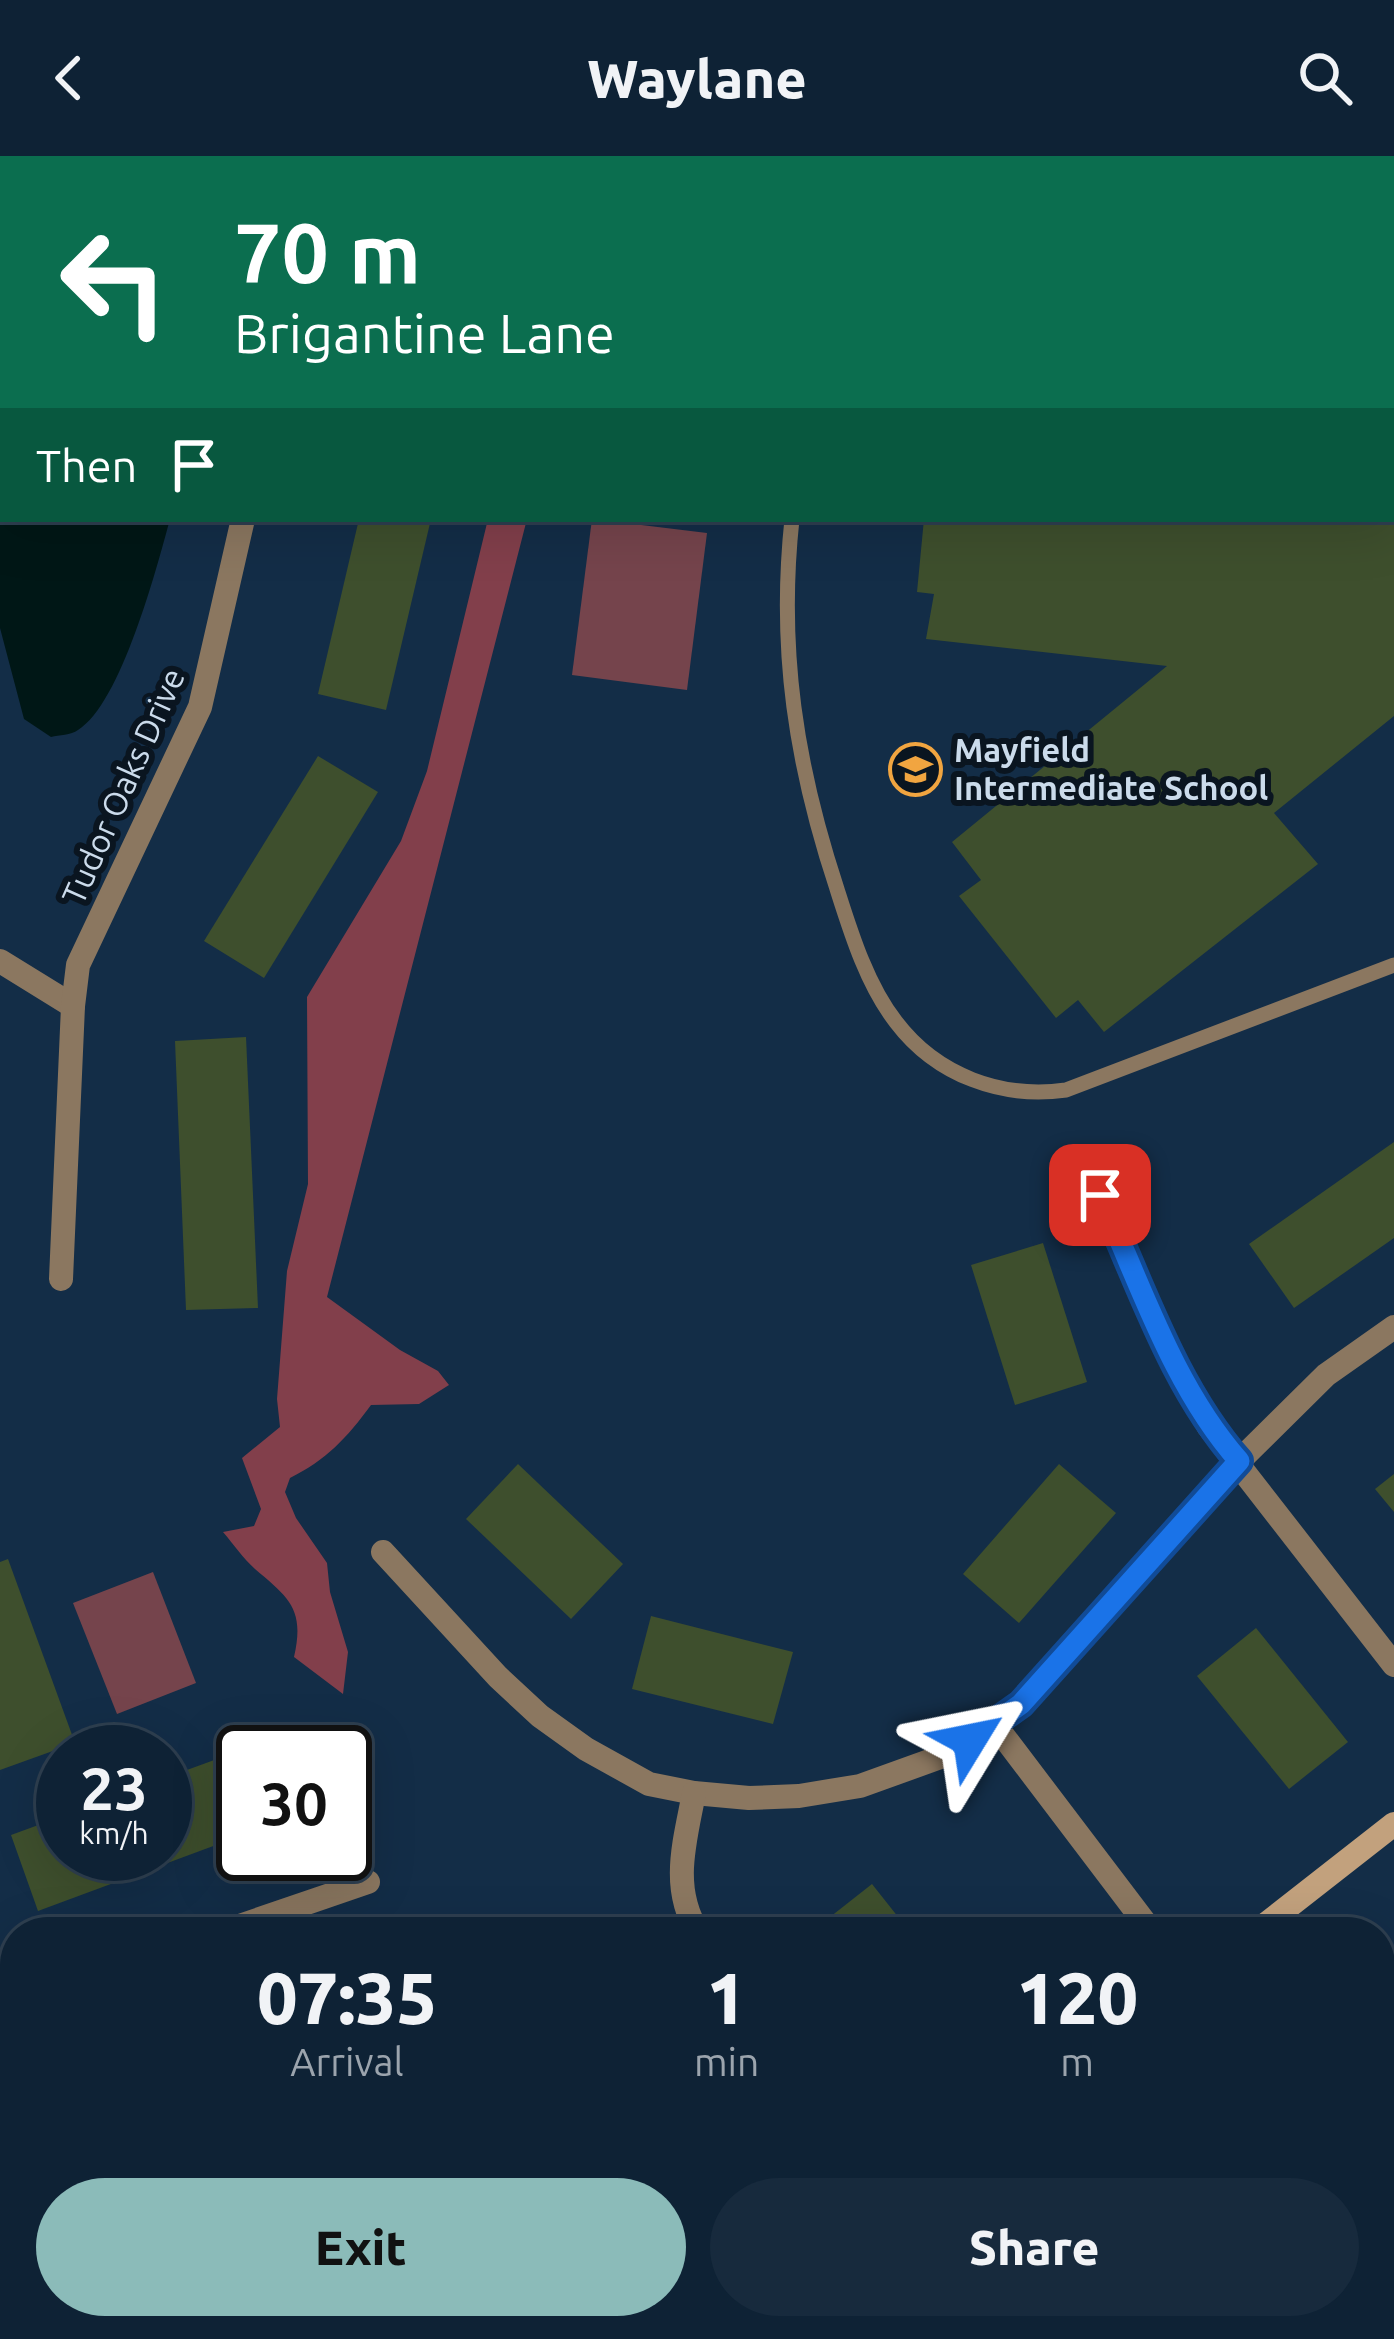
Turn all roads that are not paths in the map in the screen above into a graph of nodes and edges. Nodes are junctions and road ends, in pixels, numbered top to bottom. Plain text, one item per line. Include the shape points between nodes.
1 (242, 522) edge
2 (792, 522) edge
3 (0, 961) edge
4 (1394, 964) edge
5 (73, 1006) junction
6 (1100, 1195) dead end
7 (62, 1279) dead end
8 (1394, 1327) edge
9 (1239, 1461) junction
10 (383, 1552) dead end
11 (1394, 1665) edge
12 (995, 1725) junction
13 (694, 1793) junction
14 (1394, 1825) edge
15 (368, 1882) dead end
16 (266, 1917) edge
17 (691, 1917) edge
18 (1141, 1917) edge
19 (1275, 1917) edge

1 - 5 street, Tudor Oaks Drive via 200,707 79,965
2 - 4 lane via 788,653 799,755 849,928 896,1022 922,1050 994,1088 1066,1090
3 - 5 street
5 - 7 street, Tudor Oaks Drive
6 - 9 street via 1187,1390
8 - 9 street via 1326,1375
9 - 11 street
9 - 12 street
10 - 13 street via 540,1716 649,1784
12 - 13 street via 915,1770 860,1786 799,1796
12 - 18 street
13 - 17 street via 680,1864
14 - 19 main road
15 - 16 street

